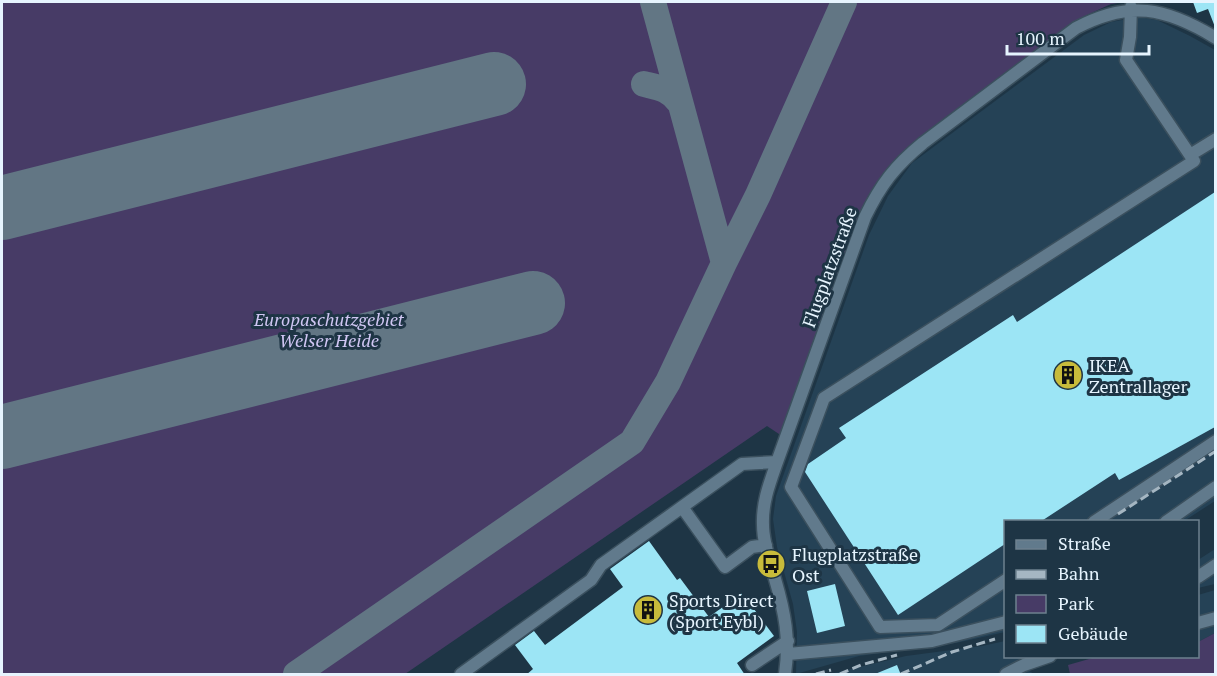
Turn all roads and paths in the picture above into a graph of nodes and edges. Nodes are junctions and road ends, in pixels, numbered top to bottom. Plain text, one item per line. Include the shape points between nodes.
1 (1137, 5) edge
2 (1215, 38) edge
3 (1215, 139) edge
4 (1190, 155) junction
5 (1215, 441) edge
6 (777, 462) junction
7 (1215, 487) edge
8 (682, 507) junction
9 (1097, 520) edge
10 (1169, 520) edge
11 (766, 544) junction
12 (1215, 565) edge
13 (1199, 576) edge
14 (1004, 581) edge
15 (1215, 618) edge
16 (1004, 622) edge
17 (1199, 622) edge
18 (788, 640) junction
19 (788, 654) junction
20 (1047, 658) edge
21 (752, 665) dead end
22 (461, 675) edge
23 (785, 675) edge
24 (1006, 675) edge

1 - 2 street via 1168,12
1 - 4 street via 1126,60
1 - 6 street, Flugplatzstraße via 1105,12 1086,22 922,143 890,174 865,217
3 - 4 street
4 - 14 street via 1194,161 824,398 791,487 880,627 938,624
5 - 9 street
6 - 8 street via 742,464
6 - 11 street, Flugplatzstraße via 763,511
7 - 10 street
8 - 11 street via 725,567 752,547
8 - 22 street via 601,565 591,580
11 - 18 street, Flugplatzstraße
12 - 13 street
15 - 17 street
16 - 19 street via 932,641
18 - 19 street, Flugplatzstraße
18 - 21 street
19 - 23 street, Flugplatzstraße
20 - 24 street

